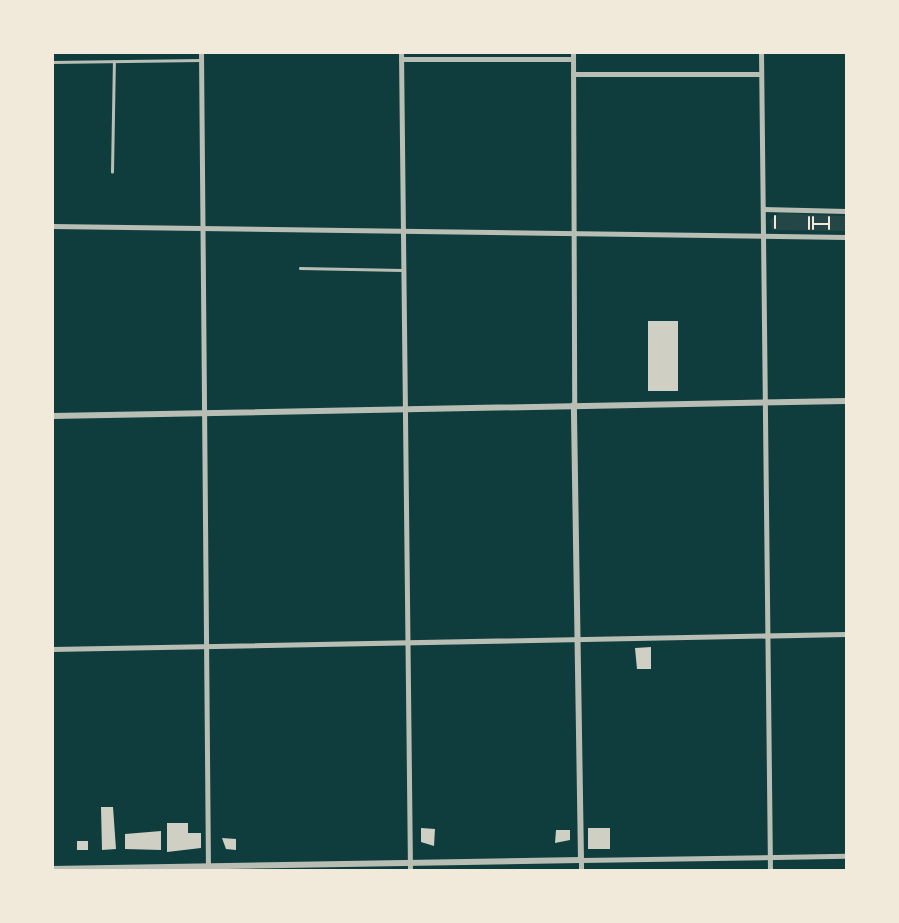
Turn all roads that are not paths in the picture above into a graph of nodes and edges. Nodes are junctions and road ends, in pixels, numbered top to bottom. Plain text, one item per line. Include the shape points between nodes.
1 (201, 52) edge
2 (761, 52) edge
3 (401, 56) edge
4 (573, 56) edge
5 (201, 60) junction
6 (52, 62) edge
7 (114, 62) junction
8 (573, 74) junction
9 (761, 74) junction
10 (112, 172) dead end
11 (762, 209) junction
12 (846, 211) edge
13 (52, 226) edge
14 (200, 227) junction
15 (403, 232) junction
16 (574, 233) junction
17 (762, 236) junction
18 (846, 237) edge
19 (300, 268) dead end
20 (402, 270) junction
21 (846, 401) edge
22 (765, 402) junction
23 (574, 405) junction
24 (404, 409) junction
25 (52, 416) edge
26 (205, 416) junction
27 (767, 634) junction
28 (846, 634) edge
29 (578, 642) junction
30 (408, 645) junction
31 (208, 648) junction
32 (52, 649) edge
33 (770, 856) junction
34 (846, 856) edge
35 (581, 860) junction
36 (409, 861) junction
37 (208, 868) edge
38 (52, 869) edge
39 (410, 870) edge
40 (582, 870) edge
41 (770, 870) edge

1 - 5 street
2 - 9 street
3 - 4 street
3 - 15 street
4 - 8 street
5 - 7 lane
5 - 14 street
6 - 7 lane
7 - 10 lane
8 - 9 street
8 - 16 street
9 - 11 street
11 - 12 street
11 - 17 street
13 - 14 street
14 - 15 street
14 - 26 street
15 - 16 street
15 - 20 street
16 - 17 street
16 - 23 street
17 - 18 street
17 - 22 street
19 - 20 lane
20 - 24 street
21 - 22 street
22 - 23 street
22 - 27 street
23 - 24 street
23 - 29 street
24 - 26 street
24 - 30 street
25 - 26 street
26 - 31 street
27 - 28 street
27 - 29 street
27 - 33 street
29 - 30 street
29 - 35 street
30 - 31 street
30 - 36 street
31 - 32 street
31 - 37 street
33 - 34 street
33 - 35 street
33 - 41 street
35 - 36 street
35 - 40 street
36 - 37 street
36 - 39 street
37 - 38 street

